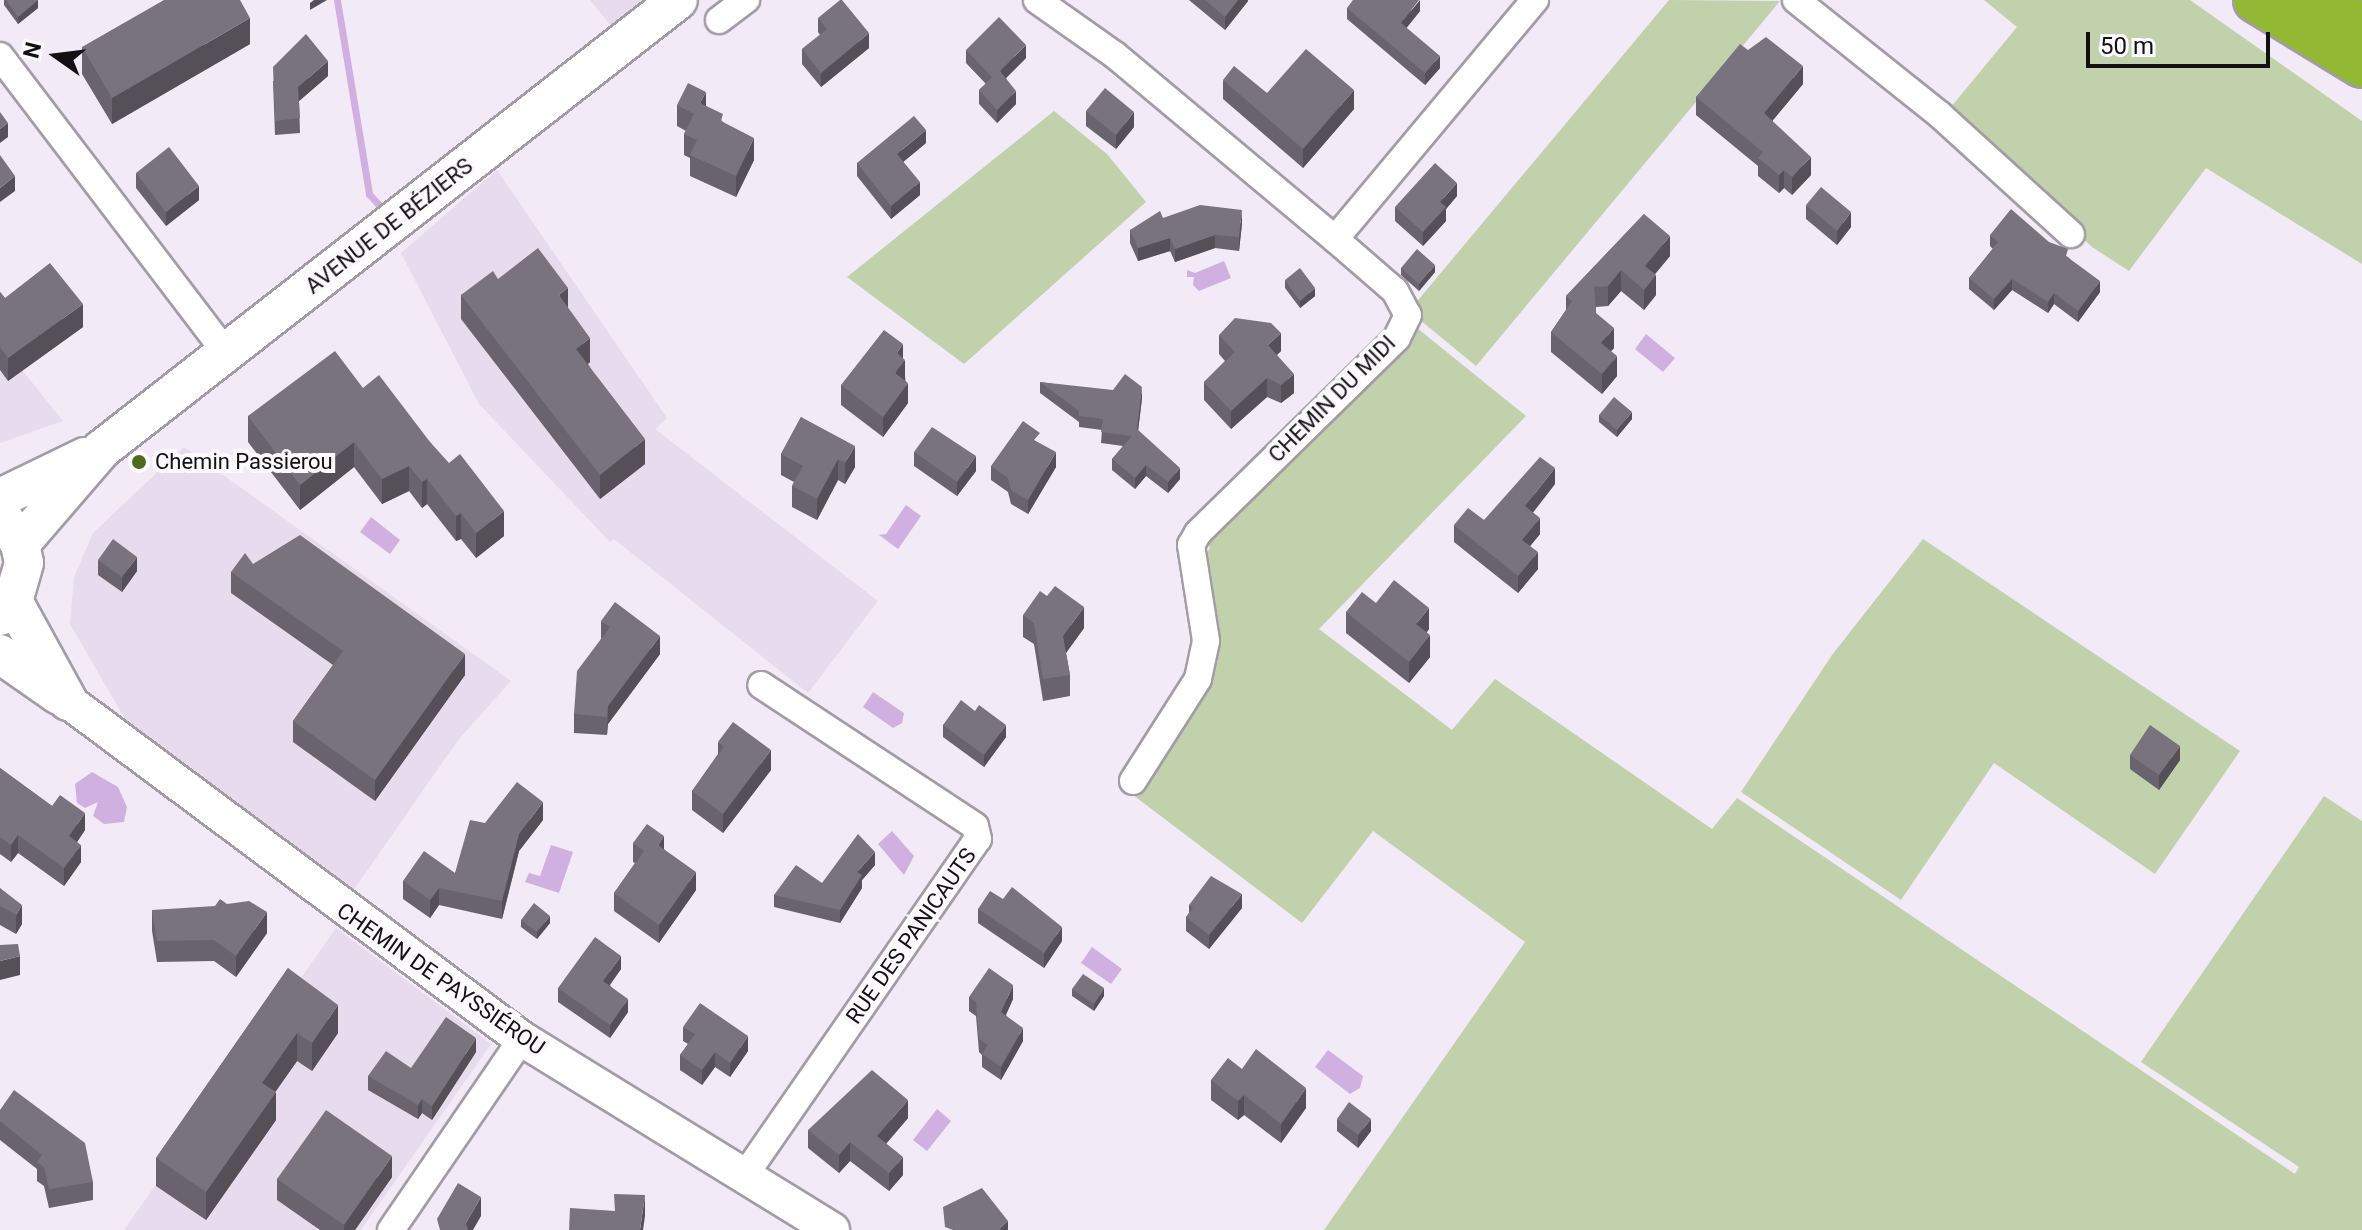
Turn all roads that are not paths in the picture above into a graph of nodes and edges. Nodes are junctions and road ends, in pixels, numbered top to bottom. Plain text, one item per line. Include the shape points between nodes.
1 (746, 0) edge
2 (1037, 0) edge
3 (1535, 0) edge
4 (1796, 0) edge
5 (2256, 0) edge
6 (2317, 0) edge
7 (678, 1) edge
8 (719, 20) dead end
9 (2362, 27) edge
10 (0, 56) edge
11 (2362, 65) edge
12 (2071, 234) dead end
13 (1335, 239) junction
14 (226, 353) junction
15 (102, 449) junction
16 (0, 498) edge
17 (10, 528) edge
18 (6, 609) edge
19 (0, 654) edge
20 (761, 685) dead end
21 (68, 701) junction
22 (1133, 781) dead end
23 (522, 1039) junction
24 (745, 1175) junction
25 (391, 1230) edge
26 (832, 1230) edge

1 - 8 street
2 - 13 street, CHEMIN DU MIDI via 1115,55
3 - 13 street
4 - 12 street via 1940,115
5 - 11 highway
6 - 9 highway
7 - 14 main road, AVENUE DE BÉZIERS
10 - 14 street
13 - 22 street, CHEMIN DU MIDI via 1395,291 1408,315 1397,338 1198,533 1191,545 1206,641 1198,679
14 - 15 main road, AVENUE DE BÉZIERS
15 - 16 main road, AVENUE DE BÉZIERS
15 - 17 main road, AVENUE DE BÉZIERS
17 - 18 main road via 24,563
18 - 21 main road, CHEMIN DE PAYSSIÉROU
19 - 21 main road, CHEMIN DE PAYSSIÉROU
20 - 24 street, RUE DES PANICAUTS via 975,826 978,839
21 - 23 street, CHEMIN DE PAYSSIÉROU
23 - 24 street, CHEMIN DE PAYSSIÉROU
23 - 25 street
24 - 26 street, CHEMIN DE PAYSSIÉROU

